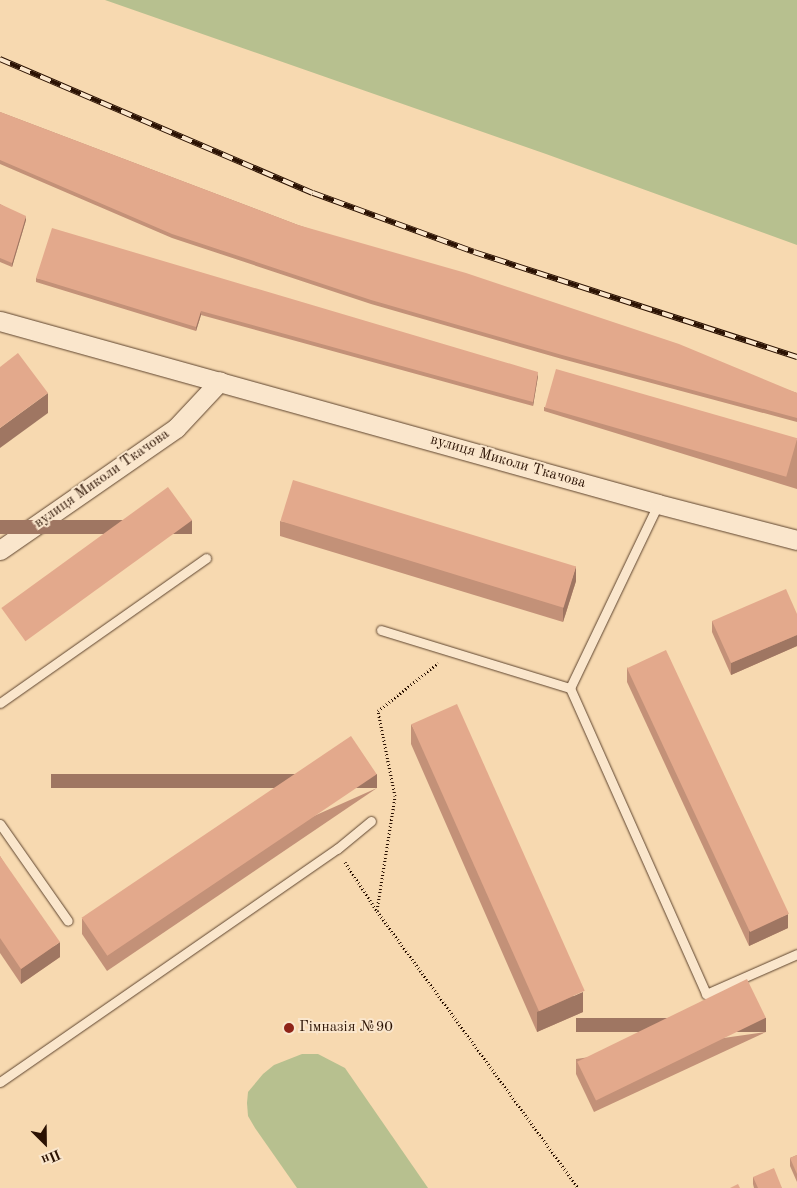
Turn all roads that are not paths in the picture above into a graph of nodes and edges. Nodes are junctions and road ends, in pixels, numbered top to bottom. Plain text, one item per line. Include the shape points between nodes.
1 (0, 321) edge
2 (220, 381) junction
3 (658, 504) junction
4 (797, 540) edge
5 (0, 550) edge
6 (206, 558) dead end
7 (381, 630) dead end
8 (570, 688) junction
9 (0, 703) edge
10 (371, 821) dead end
11 (0, 824) edge
12 (68, 921) dead end
13 (797, 954) edge
14 (0, 1082) edge

1 - 2 street, вулиця Миколи Ткачова
2 - 3 street, вулиця Миколи Ткачова
2 - 5 street, вулиця Миколи Ткачова via 176,428
3 - 4 street, вулиця Миколи Ткачова
3 - 8 lane
6 - 9 lane
7 - 8 lane
8 - 13 lane via 706,994
10 - 14 lane via 337,849
11 - 12 lane

